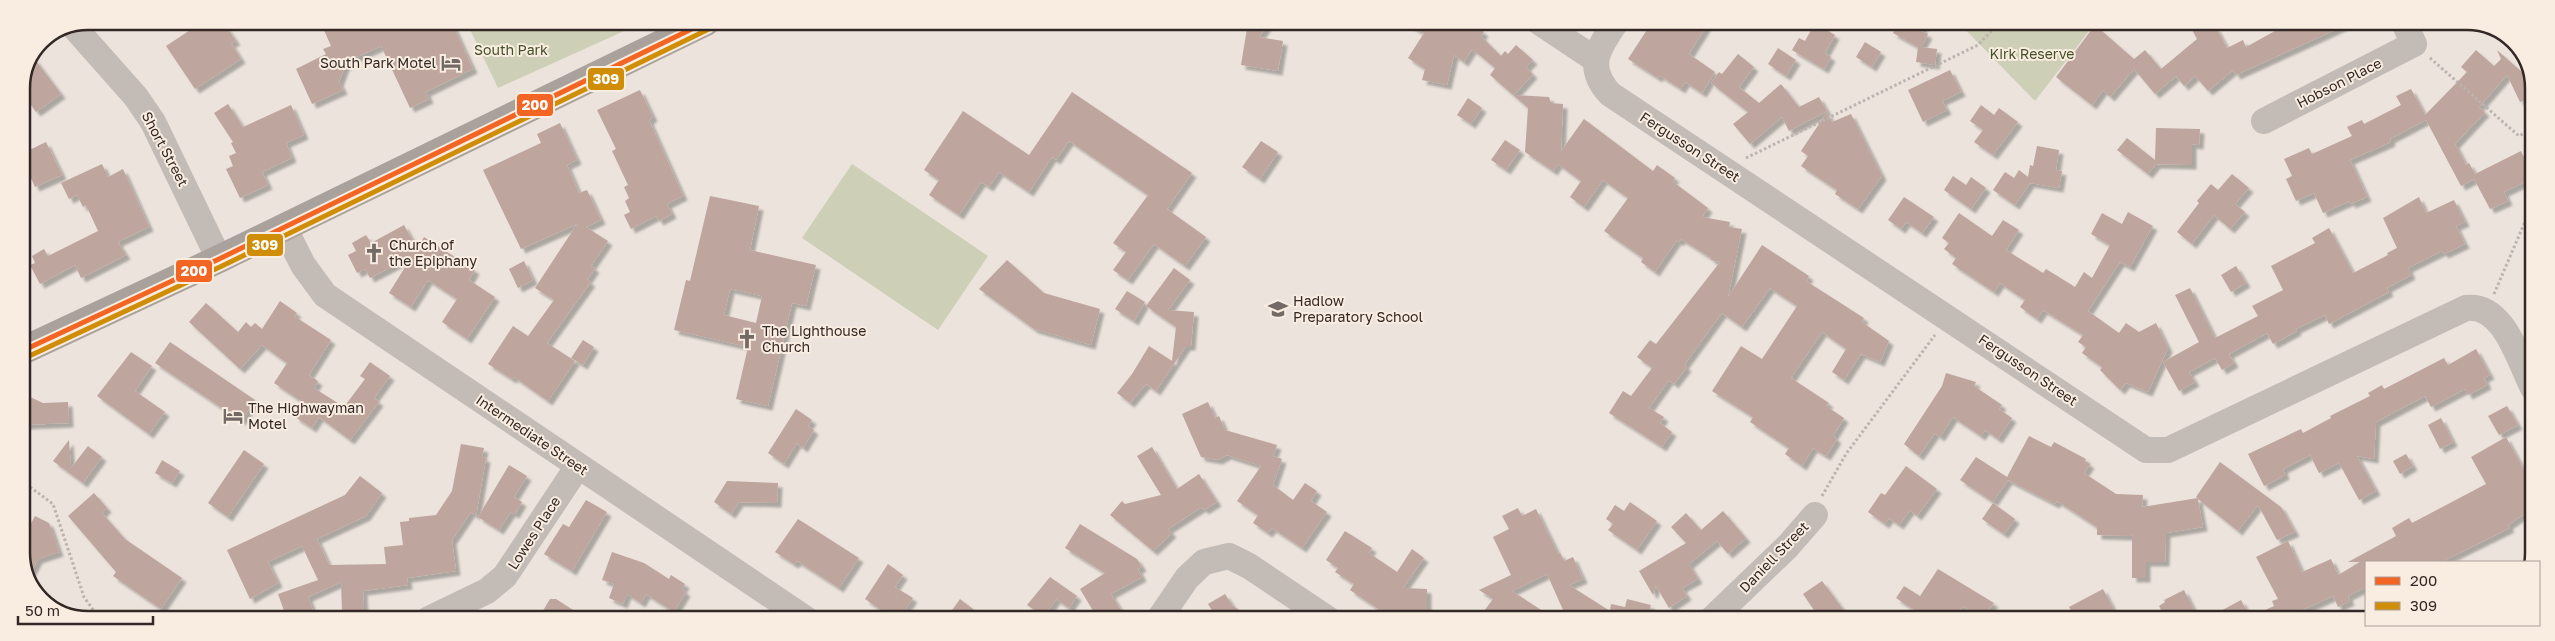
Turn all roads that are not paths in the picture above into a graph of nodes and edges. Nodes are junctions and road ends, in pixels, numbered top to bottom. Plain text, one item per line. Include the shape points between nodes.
1 (690, 30) edge
2 (1551, 30) edge
3 (1611, 30) edge
4 (78, 31) edge
5 (2409, 33) edge
6 (1596, 60) junction
7 (2264, 121) dead end
8 (284, 227) junction
9 (219, 259) junction
10 (30, 347) edge
11 (2525, 372) edge
12 (578, 466) junction
13 (1815, 515) road end
14 (445, 611) edge
15 (794, 611) edge
16 (1164, 611) edge
17 (1316, 611) edge
18 (1720, 611) edge

1 - 8 highway
2 - 6 street
3 - 6 street
4 - 9 street, Short Street via 136,97 153,122
5 - 7 street, Hobson Place
6 - 11 street, Fergusson Street via 1598,76 1610,94 2146,450 2162,451 2185,442 2458,310 2473,307 2487,311 2501,324
8 - 9 highway
8 - 12 street, Intermediate Street via 303,265 325,295
9 - 10 highway
12 - 14 street, Lowes Place via 505,576 487,590
12 - 15 street, Intermediate Street
13 - 18 street, Daniell Street via 1788,546
16 - 17 street via 1187,578 1204,562 1228,556 1249,566

